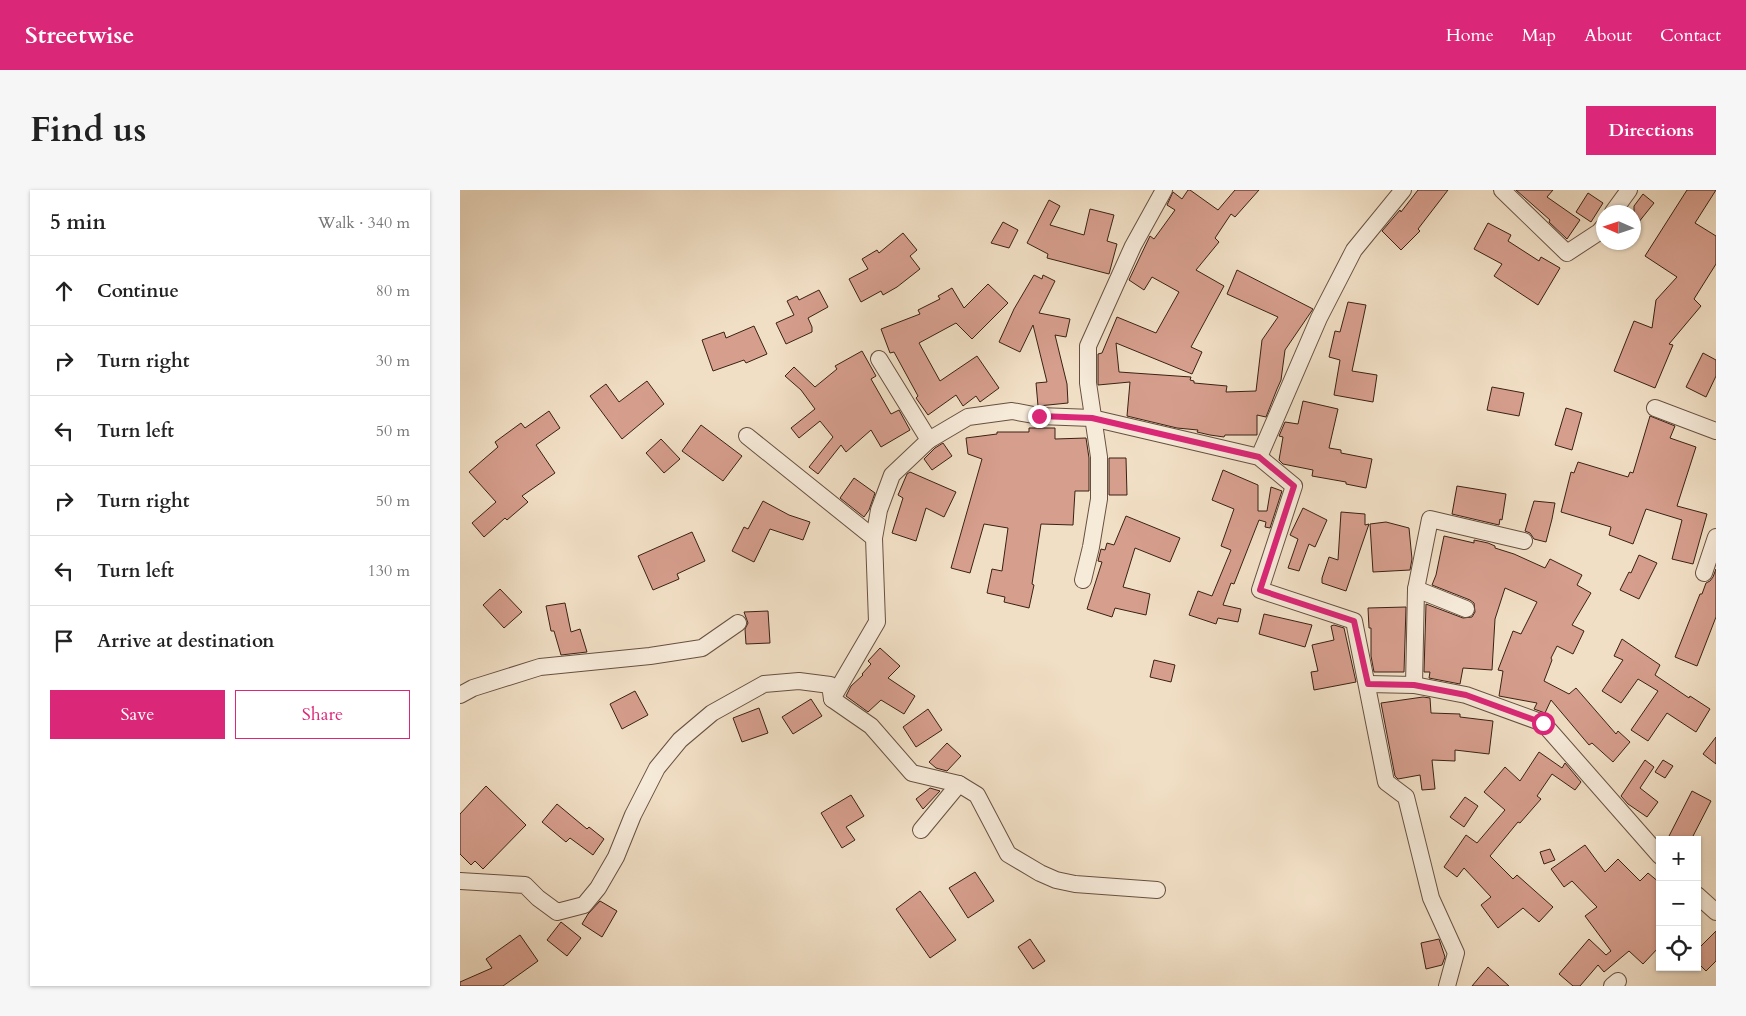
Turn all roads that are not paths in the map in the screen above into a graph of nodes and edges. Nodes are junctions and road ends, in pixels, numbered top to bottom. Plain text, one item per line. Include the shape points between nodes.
1 (1164, 190) edge
2 (1403, 190) edge
3 (1502, 190) edge
4 (1630, 190) edge
5 (1618, 205) edge
6 (1596, 234) edge
7 (879, 359) dead end
8 (1656, 408) dead end
9 (1092, 418) junction
10 (1716, 431) edge
11 (746, 436) dead end
12 (928, 440) junction
13 (1259, 457) junction
14 (1716, 537) edge
15 (874, 538) junction
16 (1524, 541) dead end
17 (1704, 573) dead end
18 (1083, 580) dead end
19 (1416, 589) junction
20 (1466, 609) dead end
21 (738, 623) dead end
22 (1368, 684) junction
23 (1414, 685) junction
24 (460, 695) edge
25 (832, 699) junction
26 (959, 784) junction
27 (921, 830) dead end
28 (1656, 851) edge
29 (460, 881) edge
30 (1157, 890) dead end
31 (1701, 899) edge
32 (1716, 912) edge
33 (1447, 986) edge

1 - 9 street via 1133,246 1088,346
2 - 13 street via 1354,250 1319,318
3 - 6 street via 1567,253
4 - 5 street
7 - 12 street
8 - 10 street
9 - 12 street via 1039,416 1012,411 968,417
9 - 13 street
9 - 18 street via 1099,457 1099,499
11 - 15 street
12 - 15 street via 892,475
13 - 22 street via 1294,486 1260,590 1354,621
14 - 17 street
15 - 25 street via 877,622
16 - 19 street via 1430,519
19 - 20 street
19 - 23 street
21 - 24 street via 702,648 540,666
22 - 23 street
22 - 33 street via 1386,782 1406,797 1431,898 1456,953
23 - 28 street via 1466,695 1543,723
25 - 26 street via 871,726 912,773
25 - 29 street via 830,684 799,681 764,684 712,713 680,740 657,768 616,857 584,905 557,912 525,885
26 - 27 street
26 - 30 street via 977,795 1008,854 1040,873 1075,884
31 - 32 street

